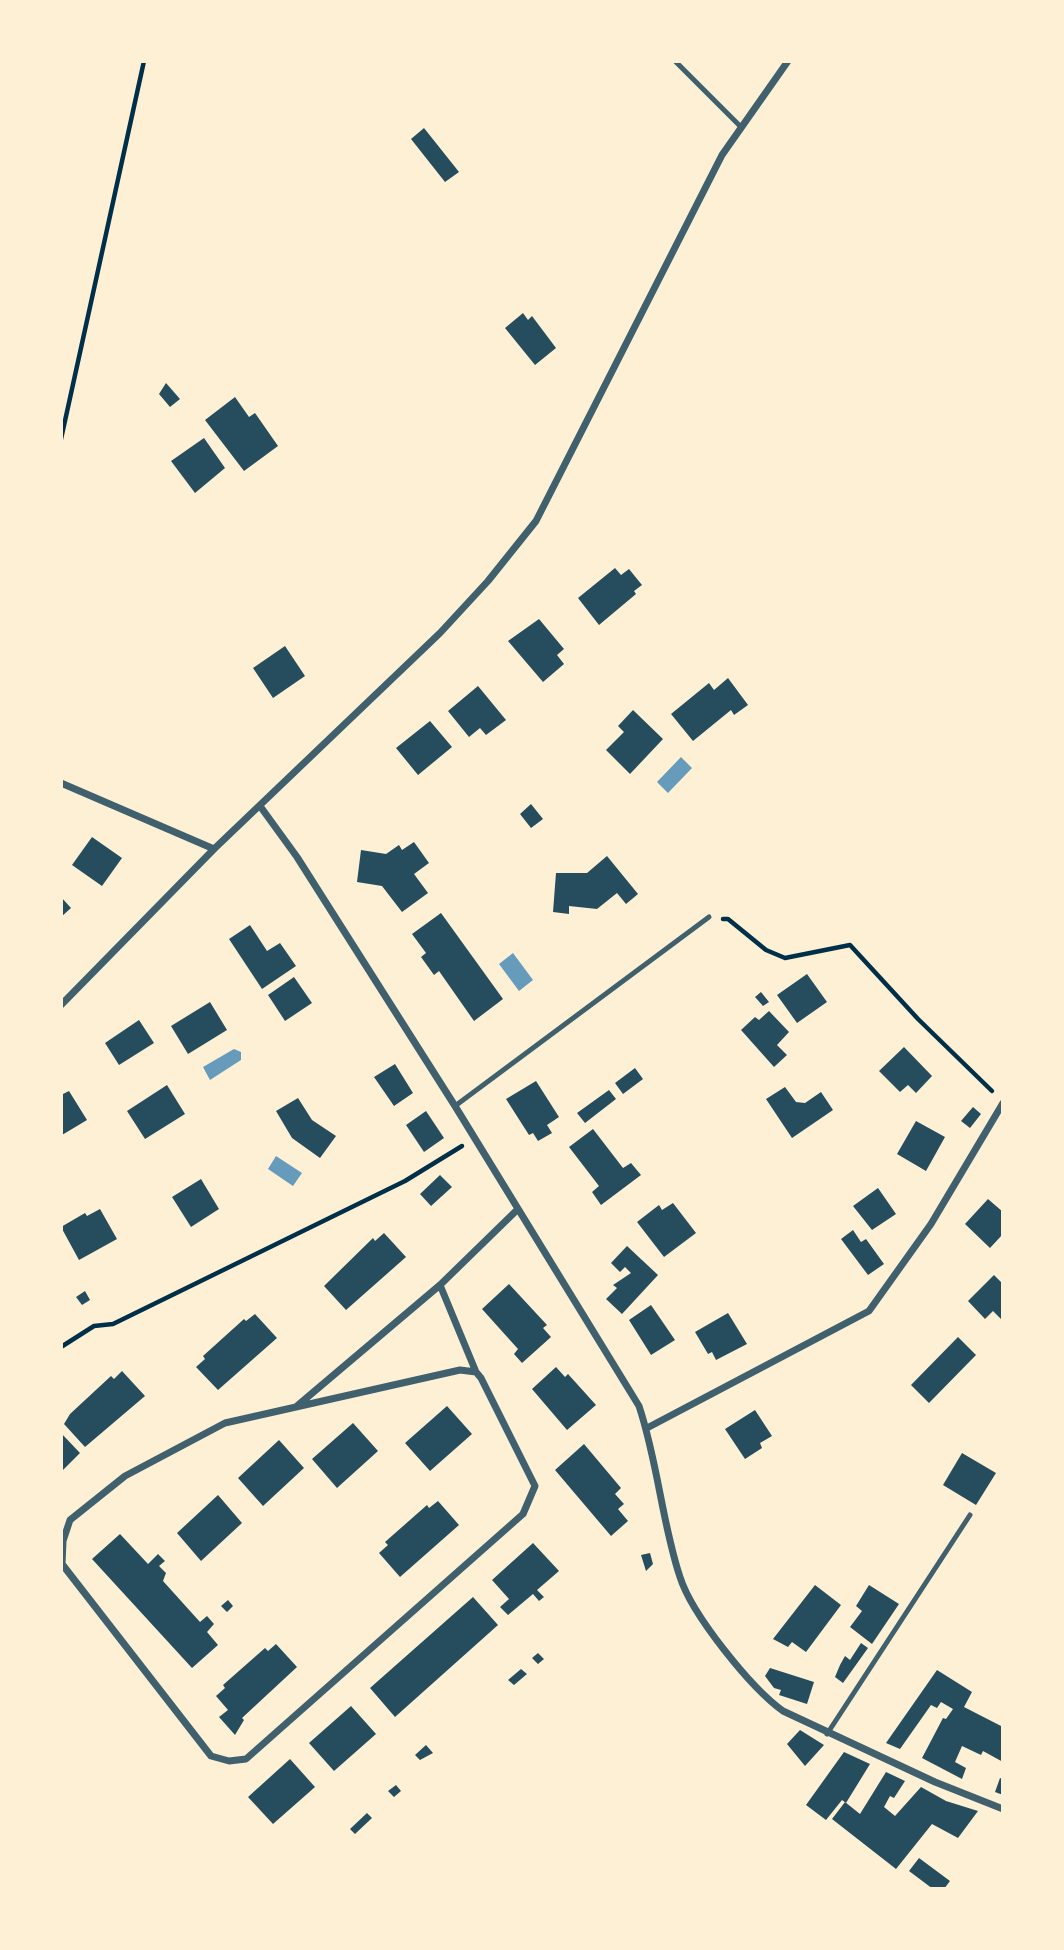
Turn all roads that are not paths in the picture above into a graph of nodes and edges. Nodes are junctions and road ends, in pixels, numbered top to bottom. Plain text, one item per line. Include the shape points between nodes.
1 (675, 61) edge
2 (788, 61) edge
3 (742, 128) junction
4 (61, 783) edge
5 (260, 806) junction
6 (214, 849) junction
7 (709, 917) road end
8 (61, 1005) edge
9 (1003, 1103) edge
10 (455, 1106) junction
11 (518, 1209) junction
12 (440, 1285) junction
13 (476, 1372) junction
14 (296, 1407) junction
15 (647, 1428) junction
16 (970, 1514) dead end
17 (827, 1734) junction
18 (1003, 1809) edge

1 - 3 lane
2 - 3 street
3 - 5 street via 722,155 536,521 440,633
4 - 6 street
5 - 6 street
5 - 10 street
6 - 8 street
7 - 10 lane
9 - 15 street via 931,1224 869,1311
10 - 11 street
11 - 12 street
11 - 15 street via 639,1406
12 - 13 street
12 - 14 street
13 - 14 street via 460,1370
13 - 14 street via 535,1486 523,1514 246,1759 229,1761 211,1756 62,1564 63,1541 70,1520 125,1476 225,1423
15 - 17 street via 680,1578 696,1611 766,1699
16 - 17 lane
17 - 18 street

